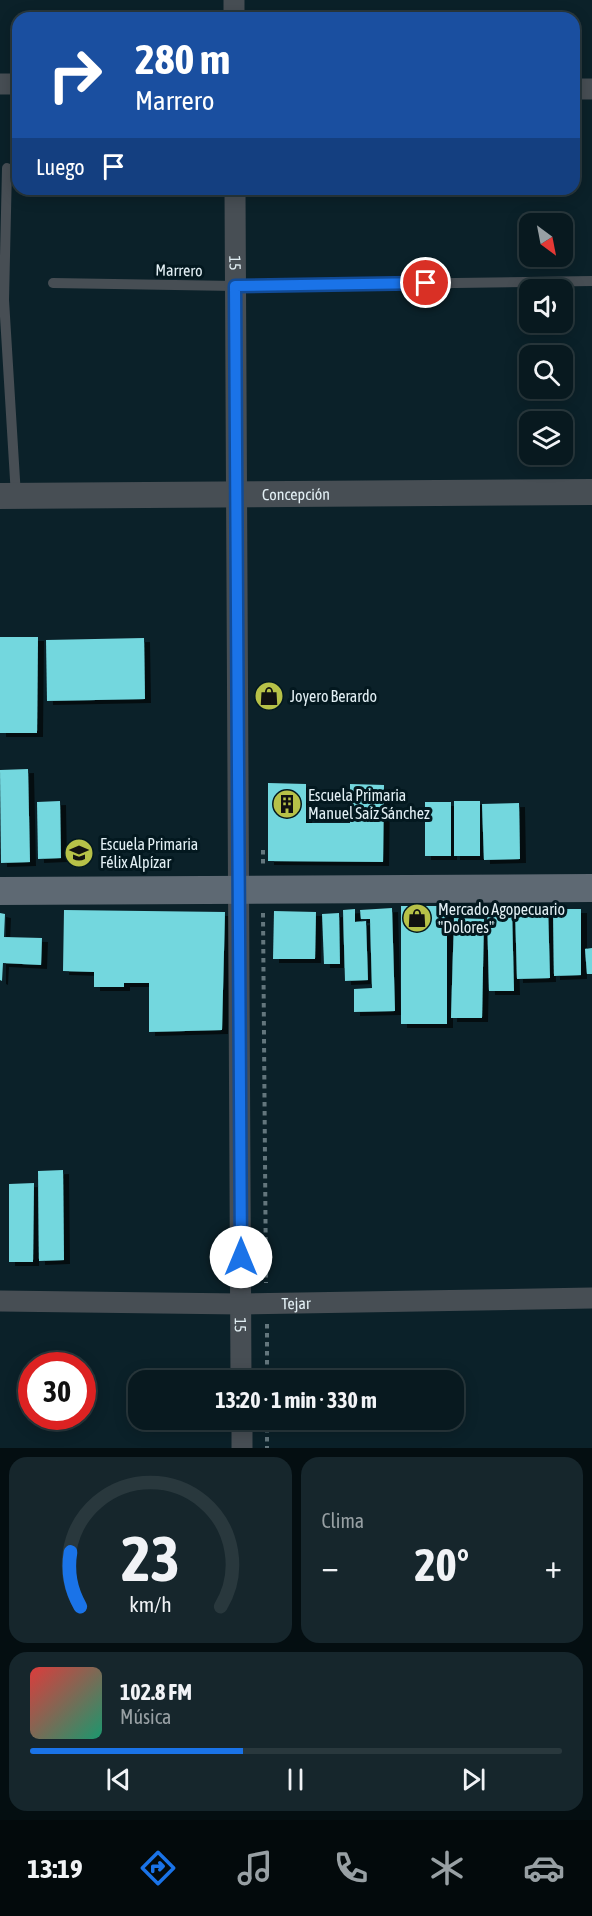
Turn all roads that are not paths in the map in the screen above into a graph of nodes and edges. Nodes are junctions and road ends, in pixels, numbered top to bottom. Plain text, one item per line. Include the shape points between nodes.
1 (7, 168) dead end
2 (235, 195) edge
3 (592, 281) edge
4 (53, 283) dead end
5 (235, 286) junction
6 (592, 492) edge
7 (236, 495) junction
8 (8, 496) edge
9 (592, 888) edge
10 (0, 891) edge
11 (239, 891) junction
12 (592, 1298) edge
13 (0, 1300) edge
14 (241, 1304) junction
15 (242, 1370) edge
16 (242, 1430) edge
17 (242, 1448) edge

1 - 8 lane via 4,300
2 - 5 street, 15
3 - 5 lane, Marrero
4 - 5 lane, Marrero
5 - 7 street, 15
6 - 7 street, Concepción
7 - 8 street, Concepción
7 - 11 street, 15
9 - 11 main road
10 - 11 main road
11 - 14 street, 15
12 - 14 street, Tejar
13 - 14 street, Tejar
14 - 15 street, 15
16 - 17 street

